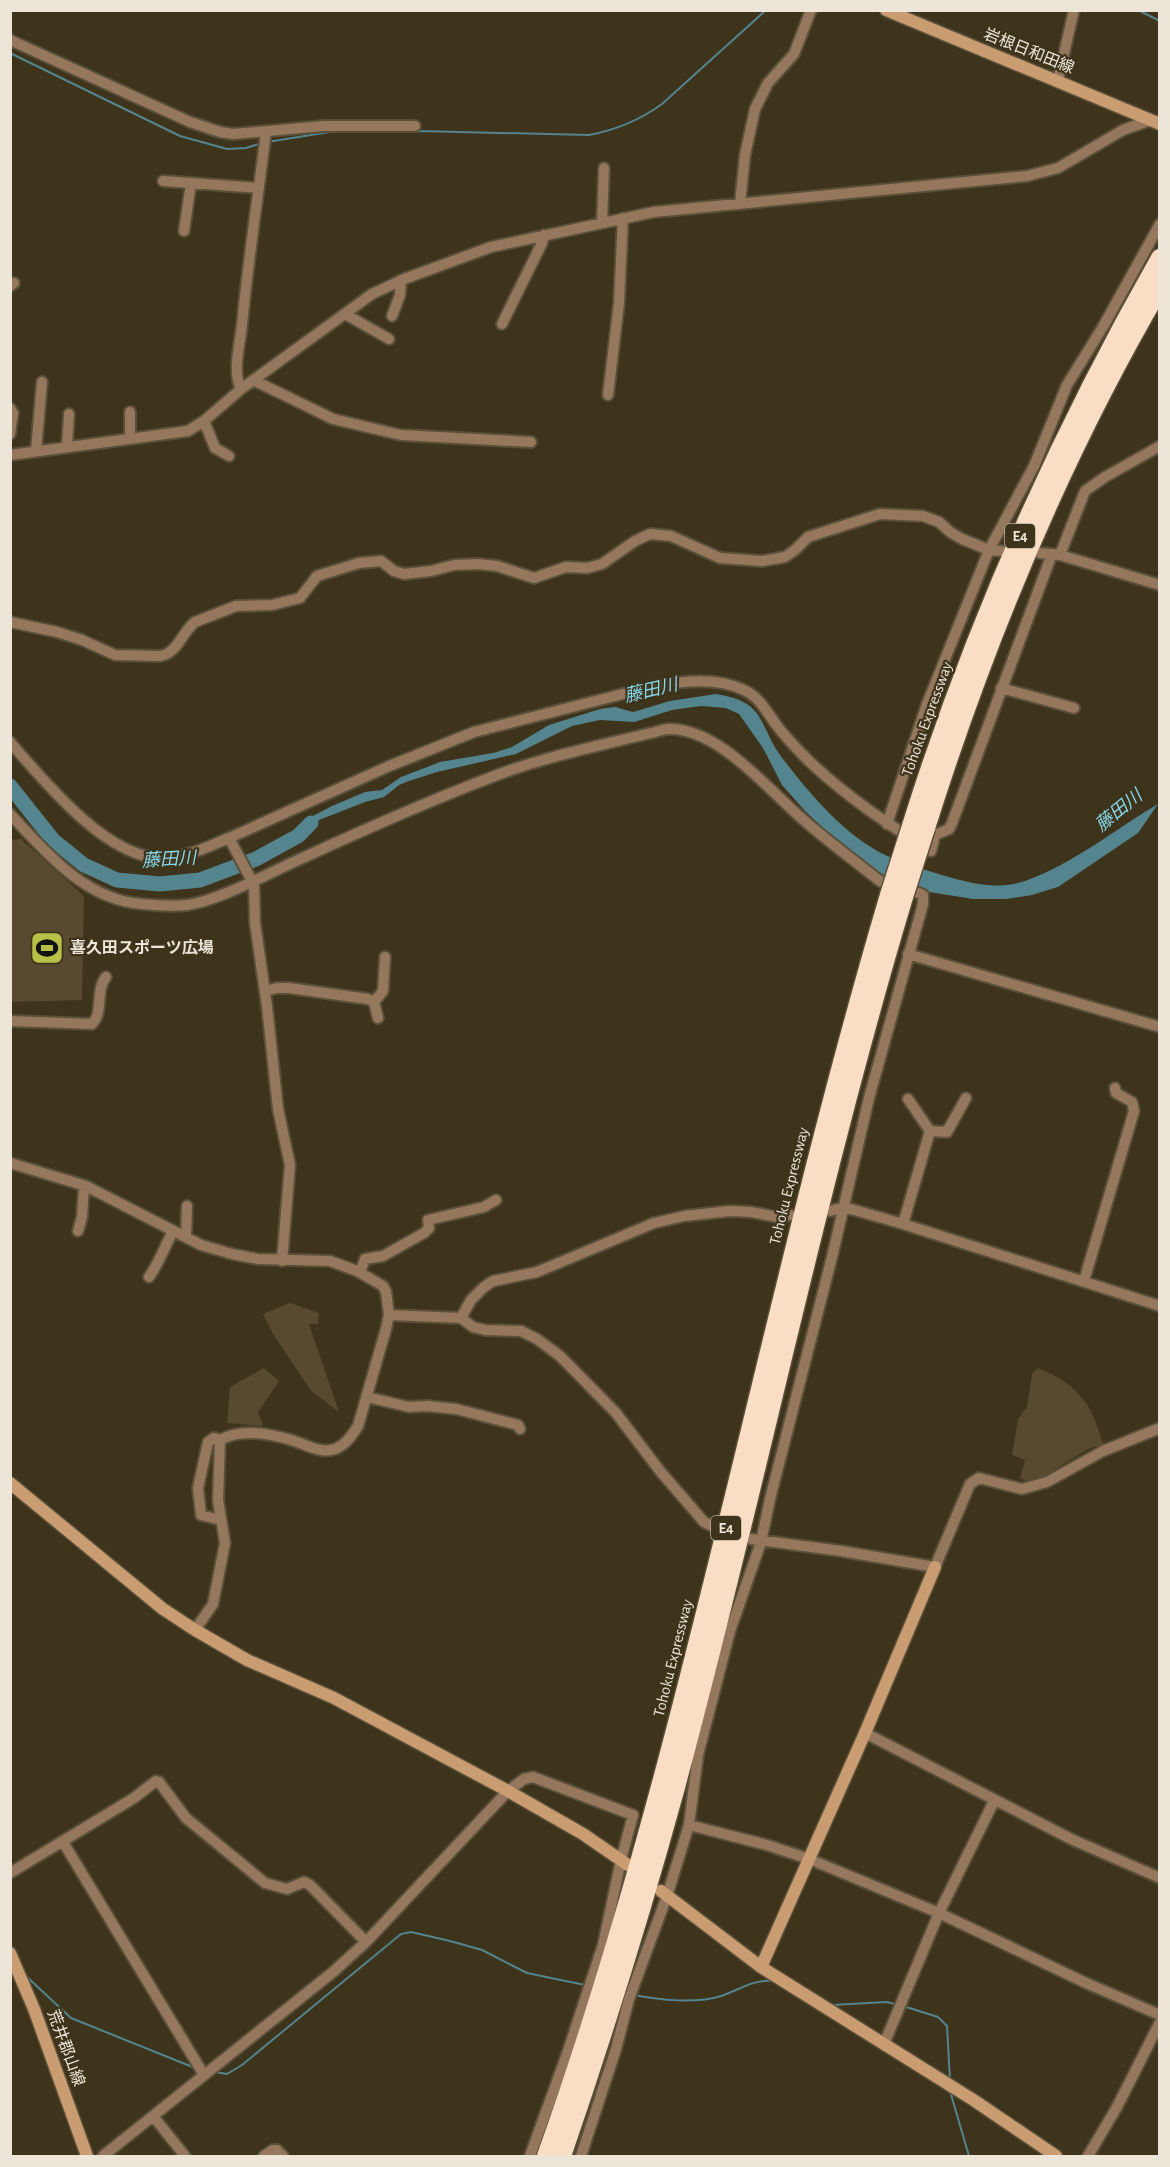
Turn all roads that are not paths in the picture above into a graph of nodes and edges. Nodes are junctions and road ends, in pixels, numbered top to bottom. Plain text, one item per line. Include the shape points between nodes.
1 (811, 10) edge
2 (886, 10) edge
3 (1074, 10) edge
4 (10, 39) edge
5 (1058, 80) junction
6 (1155, 122) edge
7 (415, 126) dead end
8 (266, 132) junction
9 (604, 168) dead end
10 (164, 181) dead end
11 (191, 183) junction
12 (259, 188) junction
13 (740, 203) junction
14 (623, 218) junction
15 (602, 222) junction
16 (1160, 224) edge
17 (184, 231) dead end
18 (544, 235) junction
19 (1160, 258) edge
20 (401, 280) junction
21 (1160, 288) edge
22 (345, 314) junction
23 (392, 316) dead end
24 (502, 324) dead end
25 (389, 339) dead end
26 (253, 380) junction
27 (42, 382) dead end
28 (241, 389) junction
29 (608, 395) dead end
30 (10, 408) edge
31 (130, 412) dead end
32 (69, 414) dead end
33 (204, 421) junction
34 (10, 434) edge
35 (129, 439) junction
36 (531, 442) dead end
37 (1160, 446) edge
38 (67, 447) junction
39 (36, 451) junction
40 (10, 455) edge
41 (229, 456) dead end
42 (989, 550) junction
43 (1002, 551) dead end
44 (1040, 554) dead end
45 (1056, 555) junction
46 (1160, 585) edge
47 (10, 622) edge
48 (1001, 688) junction
49 (1074, 708) dead end
50 (10, 742) edge
51 (10, 814) edge
52 (887, 824) junction
53 (919, 827) junction
54 (231, 841) junction
55 (250, 880) junction
56 (896, 896) junction
57 (908, 954) junction
58 (385, 957) dead end
59 (106, 977) dead end
60 (265, 991) junction
61 (374, 1002) junction
62 (378, 1018) dead end
63 (10, 1021) edge
64 (1160, 1027) edge
65 (1114, 1088) dead end
66 (966, 1098) dead end
67 (908, 1099) dead end
68 (930, 1131) junction
69 (10, 1164) edge
70 (84, 1186) junction
71 (496, 1200) dead end
72 (188, 1206) dead end
73 (844, 1207) junction
74 (830, 1211) dead end
75 (790, 1215) dead end
76 (903, 1224) junction
77 (78, 1231) dead end
78 (173, 1231) junction
79 (186, 1237) junction
80 (282, 1261) junction
81 (360, 1272) junction
82 (149, 1277) dead end
83 (1084, 1281) junction
84 (1160, 1306) edge
85 (389, 1315) junction
86 (461, 1318) junction
87 (368, 1397) junction
88 (1159, 1428) edge
89 (520, 1429) dead end
90 (220, 1440) junction
91 (10, 1483) edge
92 (221, 1520) junction
93 (716, 1527) dead end
94 (756, 1540) junction
95 (935, 1567) junction
96 (195, 1630) junction
97 (865, 1733) junction
98 (508, 1791) junction
99 (994, 1801) junction
100 (689, 1825) junction
101 (63, 1842) junction
102 (809, 1859) junction
103 (624, 1862) junction
104 (10, 1873) edge
105 (1160, 1878) edge
106 (664, 1893) junction
107 (939, 1914) junction
108 (366, 1942) junction
109 (10, 1953) edge
110 (761, 1967) junction
111 (1160, 2015) edge
112 (1160, 2022) edge
113 (884, 2044) junction
114 (204, 2075) junction
115 (153, 2116) junction
116 (87, 2157) edge
117 (103, 2157) edge
118 (185, 2157) edge
119 (264, 2157) edge
120 (283, 2157) edge
121 (530, 2157) edge
122 (546, 2157) edge
123 (562, 2157) edge
124 (581, 2157) edge
125 (1056, 2157) edge
126 (1088, 2157) edge

1 - 13 street via 794,54 768,83 755,109
2 - 5 street, 岩根日和田線
3 - 5 street
4 - 8 street via 190,122 234,134
5 - 6 street, 岩根日和田線
6 - 13 street via 1123,130 1058,168 1035,174
7 - 8 street via 324,126
8 - 12 street
9 - 15 street
10 - 11 street
11 - 12 street
11 - 17 street
12 - 28 street via 238,365
13 - 14 street
14 - 15 street
14 - 29 street via 619,303
15 - 18 street
16 - 42 street via 1067,385 1034,466
18 - 20 street via 491,247
18 - 24 street
19 - 53 highway, Tohoku Expressway / E4 via 1089,386 1020,534 970,658
20 - 22 street via 372,294
20 - 23 street
21 - 53 highway, Tohoku Expressway / E4 via 1136,327 1069,461
22 - 25 street
22 - 26 street
26 - 28 street
26 - 36 street via 333,419 401,435
27 - 39 street
28 - 33 street
30 - 34 street via 14,413
31 - 35 street
32 - 38 street
33 - 35 street via 179,434
33 - 41 street via 215,448
35 - 38 street
37 - 45 street via 1085,491
38 - 39 street
39 - 40 street
42 - 43 street
42 - 47 street via 923,516 880,514 807,537 785,557 762,561 720,558 671,536 650,534 602,564 566,567 534,578 478,564 408,575 394,571 384,562 359,563 317,576 300,598 272,605 226,608 195,622 177,645 160,656 115,655 57,632
42 - 52 street via 931,695
44 - 45 street
45 - 46 street
45 - 48 street
48 - 49 street
48 - 52 street via 949,829 935,835 931,850
50 - 54 street via 87,822 138,855 183,855
51 - 55 street via 54,861 110,896 131,903 188,905
52 - 54 street via 808,760 747,691 733,685 682,681 474,732 387,767
53 - 56 highway, Tohoku Expressway / E4, bridge
54 - 55 street
55 - 57 street via 494,776 677,728 711,741 735,758 877,879 923,895
55 - 60 street via 254,885
56 - 122 highway, Tohoku Expressway / E4 via 851,1025 662,1782 611,1963
56 - 123 highway, Tohoku Expressway / E4 via 879,980 814,1223 676,1786 627,1958
57 - 64 street
57 - 73 street
58 - 61 street via 383,991
59 - 63 street via 100,983 97,1018 92,1024
60 - 61 street via 289,988
60 - 80 street via 278,1109 290,1165
61 - 62 street
65 - 83 street via 1132,1102 1134,1111
66 - 68 street via 947,1132
67 - 68 street
68 - 76 street
69 - 70 street
70 - 77 street
70 - 78 street
71 - 81 street via 484,1207 428,1220 429,1228 424,1233 383,1256 365,1259
72 - 79 street
73 - 74 street
73 - 76 street
73 - 94 street
75 - 86 street via 730,1211 654,1223 537,1272 493,1281 471,1300
76 - 83 street
78 - 79 street
78 - 82 street
79 - 80 street via 232,1254
80 - 81 street via 330,1261
81 - 85 street via 383,1286
83 - 84 street
85 - 86 street
85 - 87 street
86 - 93 street via 485,1330 521,1331 561,1356 616,1413 704,1522
87 - 89 street via 409,1407 456,1409 518,1425
87 - 90 street via 354,1432 332,1450 263,1434
88 - 95 street via 1103,1451 1047,1482 1022,1489 980,1478 970,1484
90 - 92 street
90 - 92 street via 208,1442 198,1488 201,1515
91 - 96 street via 163,1609
92 - 96 street via 225,1543 213,1604
94 - 95 street
94 - 100 street via 698,1755
95 - 97 street
96 - 98 street via 247,1660 334,1698
97 - 99 street
97 - 102 street
98 - 103 street
98 - 103 street via 524,1779 533,1778 633,1815
98 - 108 street
99 - 105 street
99 - 107 street
100 - 102 street
100 - 106 street
101 - 104 street
101 - 108 street via 156,1781 186,1818 265,1883 287,1889 304,1882 310,1885
101 - 114 street
102 - 107 street
102 - 110 street
103 - 121 street via 603,1945
106 - 110 street
106 - 124 street
107 - 111 street
107 - 113 street
108 - 114 street
109 - 116 street, 荒井郡山線
110 - 113 street
112 - 126 street
113 - 125 street
114 - 115 street
115 - 117 street
115 - 118 street
119 - 120 street via 273,2150

